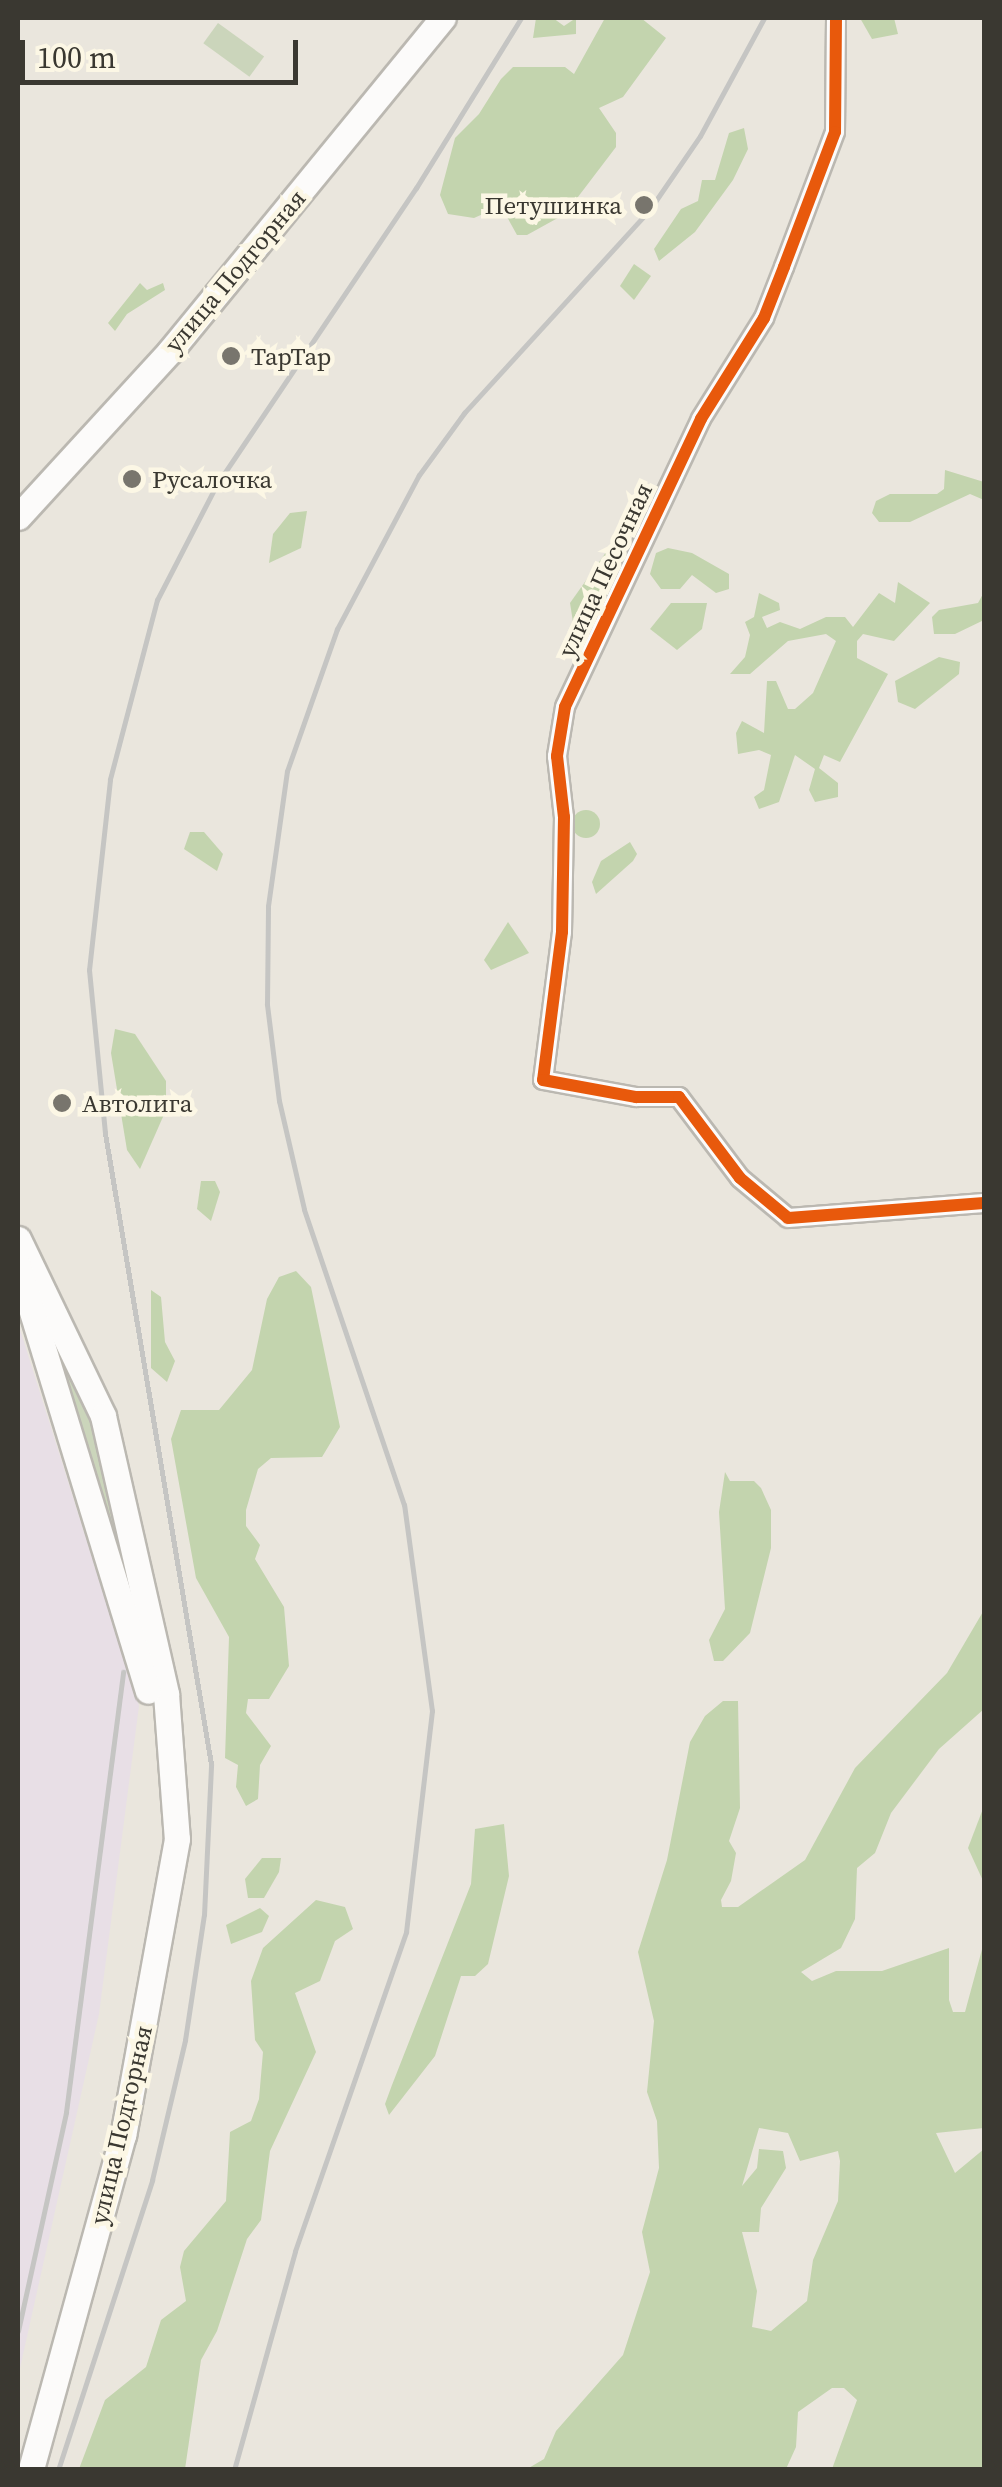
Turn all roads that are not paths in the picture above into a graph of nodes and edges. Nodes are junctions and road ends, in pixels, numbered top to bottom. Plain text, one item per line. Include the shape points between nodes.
1 (443, 18) edge
2 (836, 18) edge
3 (18, 517) edge
4 (984, 1204) edge
5 (18, 1240) edge
6 (18, 1266) edge
7 (173, 1775) junction
8 (31, 2470) edge

1 - 3 main road, улица Подгорная via 170,351
2 - 4 street, улица Песочная via 835,132 764,318 701,419 564,707 558,756 562,932 544,1080 636,1098 679,1098 740,1178 788,1218
5 - 7 main road, улица Подгорная via 103,1416 166,1694
6 - 7 main road, улица Подгорная
7 - 8 main road, улица Подгорная via 177,1838 127,2116

